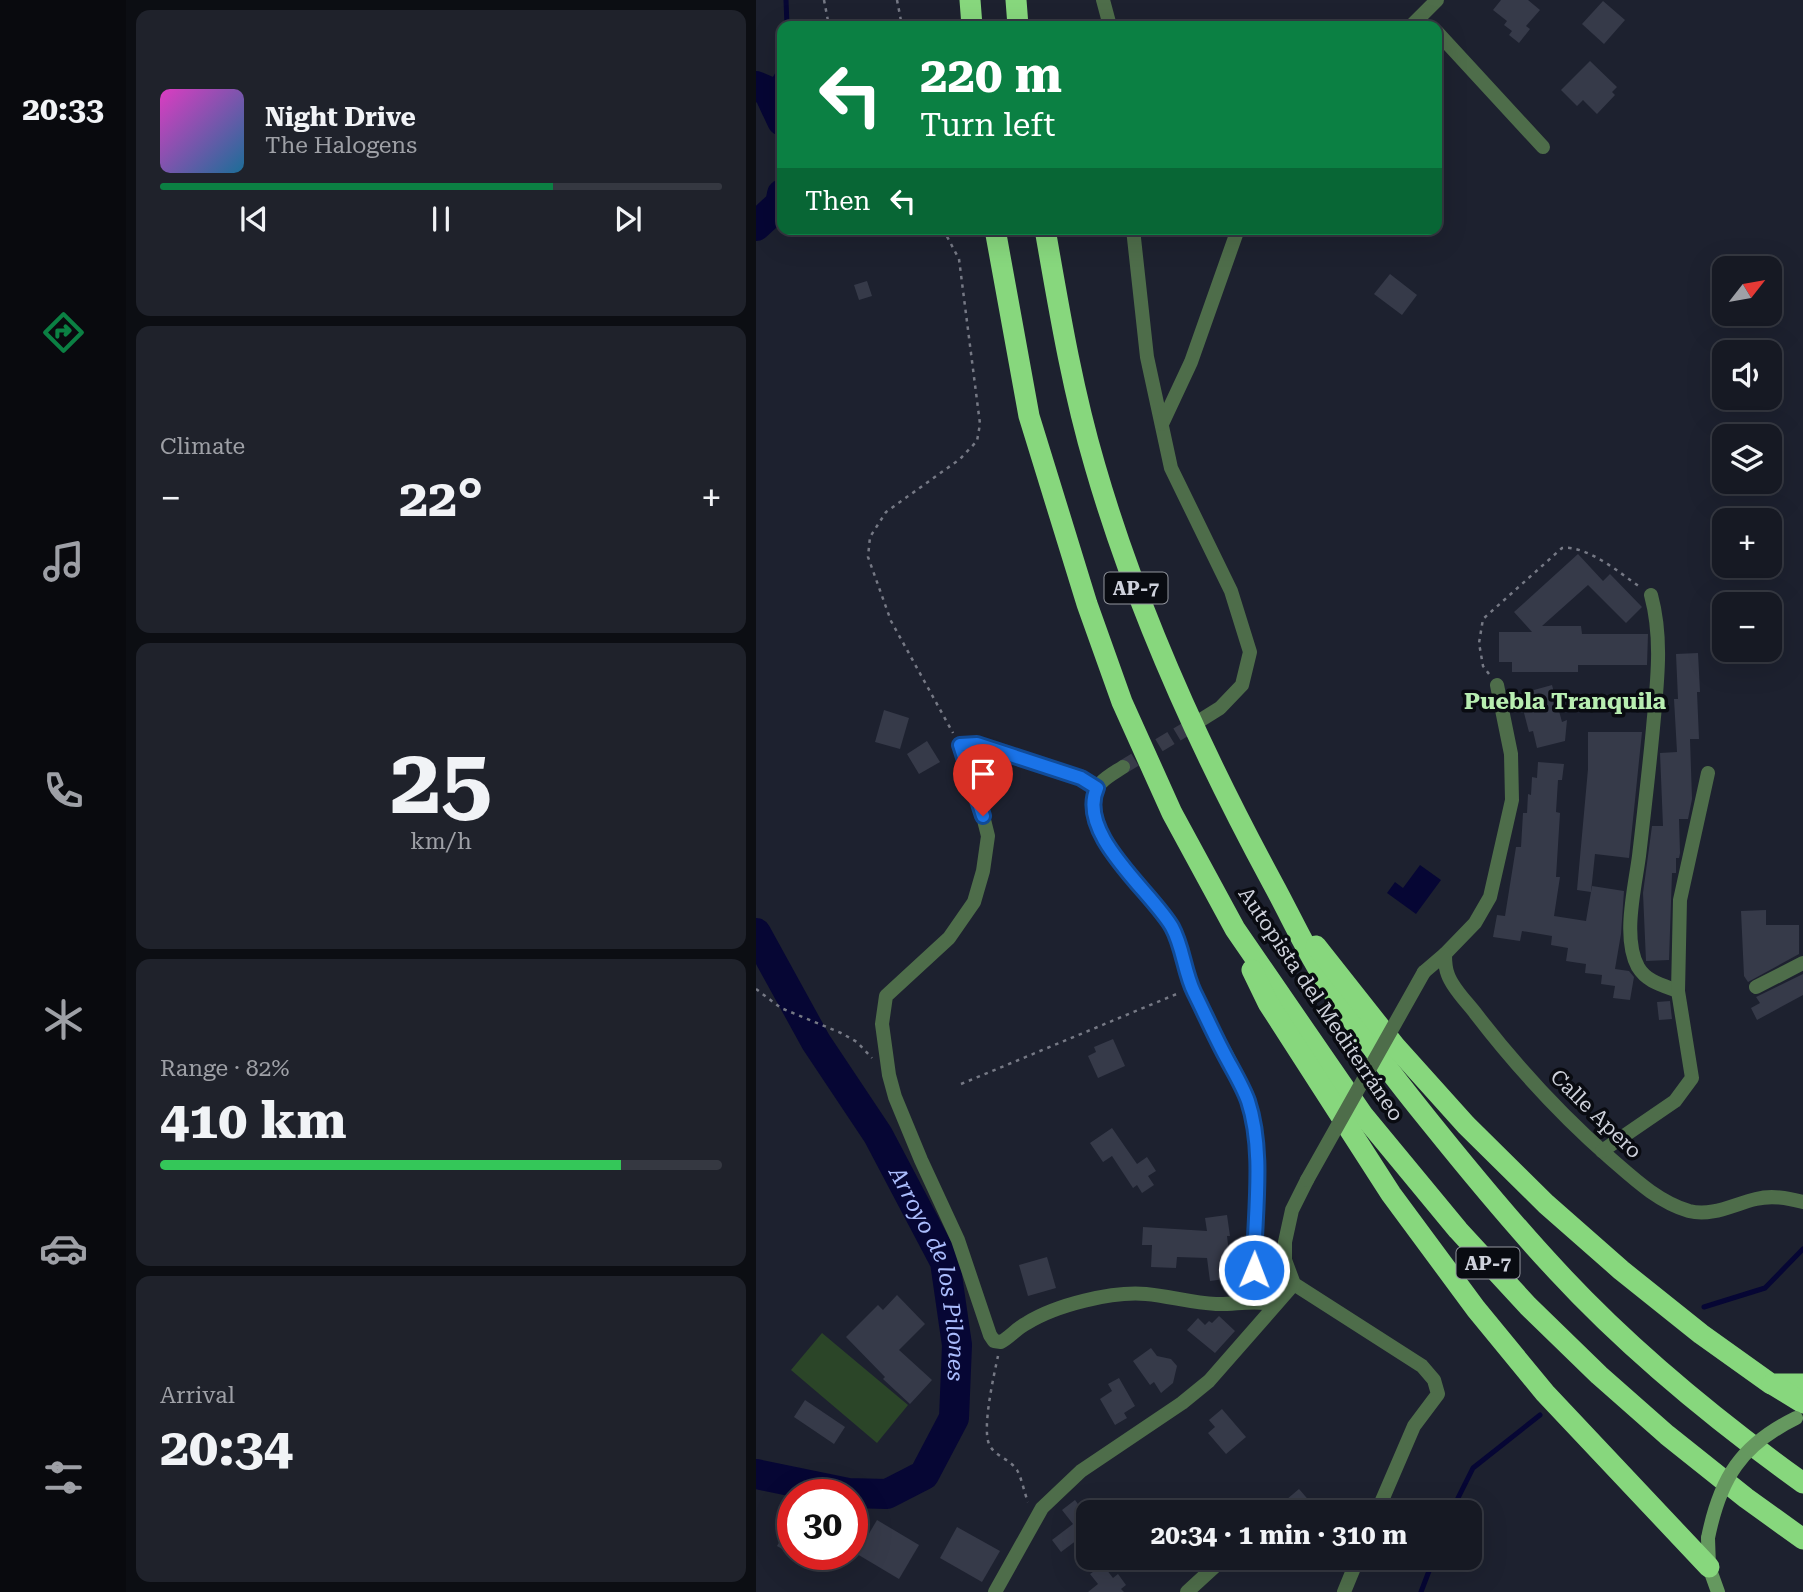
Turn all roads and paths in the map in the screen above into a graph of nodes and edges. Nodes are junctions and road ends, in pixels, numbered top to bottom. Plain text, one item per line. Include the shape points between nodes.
1 (824, 0) edge
2 (897, 0) edge
3 (970, 0) edge
4 (1016, 0) edge
5 (1103, 0) edge
6 (1437, 0) edge
7 (828, 21) edge
8 (901, 21) edge
9 (972, 21) edge
10 (1018, 21) edge
11 (1109, 21) edge
12 (1427, 21) edge
13 (1442, 37) edge
14 (1543, 147) dead end
15 (946, 235) edge
16 (996, 235) edge
17 (1046, 235) edge
18 (1134, 235) edge
19 (1236, 235) edge
20 (1162, 424) junction
21 (1651, 595) joint
22 (1497, 685) joint
23 (1196, 723) tunnel mouth
24 (960, 745) junction
25 (1124, 767) tunnel mouth
26 (1708, 773) dead end
27 (1097, 788) junction
28 (1294, 923) junction
29 (1235, 929) junction
30 (1445, 954) junction
31 (1803, 963) edge
32 (1756, 987) dead end
33 (1192, 988) junction
34 (756, 989) edge
35 (1678, 991) junction
36 (889, 1075) junction
37 (961, 1084) dead end
38 (1602, 1151) junction
39 (1803, 1202) edge
40 (1294, 1284) junction
41 (1270, 1303) junction
42 (1001, 1342) junction
43 (1771, 1384) junction
44 (1803, 1384) edge
45 (1801, 1412) edge
46 (1803, 1483) edge
47 (1382, 1500) edge
48 (1035, 1521) junction
49 (1803, 1539) edge
50 (1709, 1567) junction
51 (1211, 1570) edge
52 (1353, 1570) edge
53 (995, 1592) edge
54 (1187, 1592) edge
55 (1344, 1592) edge
56 (1718, 1592) edge

1 - 7 path
2 - 8 path
3 - 9 highway
4 - 10 highway
5 - 11 street
6 - 12 street
13 - 14 street
15 - 24 path via 959,259 980,424 977,441 886,512 870,537 868,557 891,621
16 - 29 highway, Autopista del Mediterráneo / AP-7 via 1029,416 1087,604 1122,702 1172,813
17 - 28 highway, Autopista del Mediterráneo / AP-7 via 1065,345 1095,465 1133,580 1178,694 1231,807
18 - 20 street via 1147,357
19 - 20 street via 1191,362
20 - 23 street via 1171,468 1231,591 1250,652 1242,685 1220,708
21 - 22 path via 1606,564 1572,547 1562,548 1483,619 1479,643 1483,666
21 - 35 street via 1659,661 1631,934 1637,965 1647,979
22 - 30 street via 1511,754 1512,800 1490,897 1475,923
24 - 27 street via 977,744 1081,778
24 - 36 street via 988,836 984,871 974,902 949,938 886,996 882,1024
25 - 27 street
26 - 35 street via 1680,900
27 - 33 street via 1093,797 1096,818 1108,846 1172,927
28 - 43 highway via 1466,1125 1546,1204 1701,1334
28 - 46 highway, Autopista del Mediterráneo / AP-7 via 1321,974 1394,1077 1489,1196 1560,1275 1712,1413
29 - 49 highway, Autopista del Mediterráneo / AP-7 via 1363,1115 1528,1306 1667,1435
29 - 50 highway via 1255,980 1311,1071 1391,1194 1476,1309 1554,1403
30 - 38 street, Calle Apero via 1448,976 1504,1050
30 - 40 street, bridge via 1424,972 1292,1210 1285,1260
31 - 32 street
33 - 37 path
33 - 41 street via 1248,1100 1256,1153 1254,1270 1256,1284
34 - 36 path via 781,1008 857,1042
35 - 38 street via 1692,1078 1675,1101
36 - 42 street via 958,1240 990,1335
38 - 39 street, Calle Apero via 1636,1181 1690,1211 1706,1213 1773,1196
40 - 41 street
40 - 47 street via 1422,1366 1437,1387 1438,1394 1414,1426
41 - 42 street via 1212,1304 1143,1294 1106,1297 1067,1306 1027,1323
41 - 48 street via 1209,1381 1081,1471 1042,1508
42 - 48 path via 987,1436 996,1454 1016,1470
43 - 44 highway
43 - 45 highway
45 - 50 main road, bridge via 1762,1438 1735,1464 1720,1493 1708,1538
48 - 53 street
50 - 56 main road
51 - 54 street
52 - 55 street

